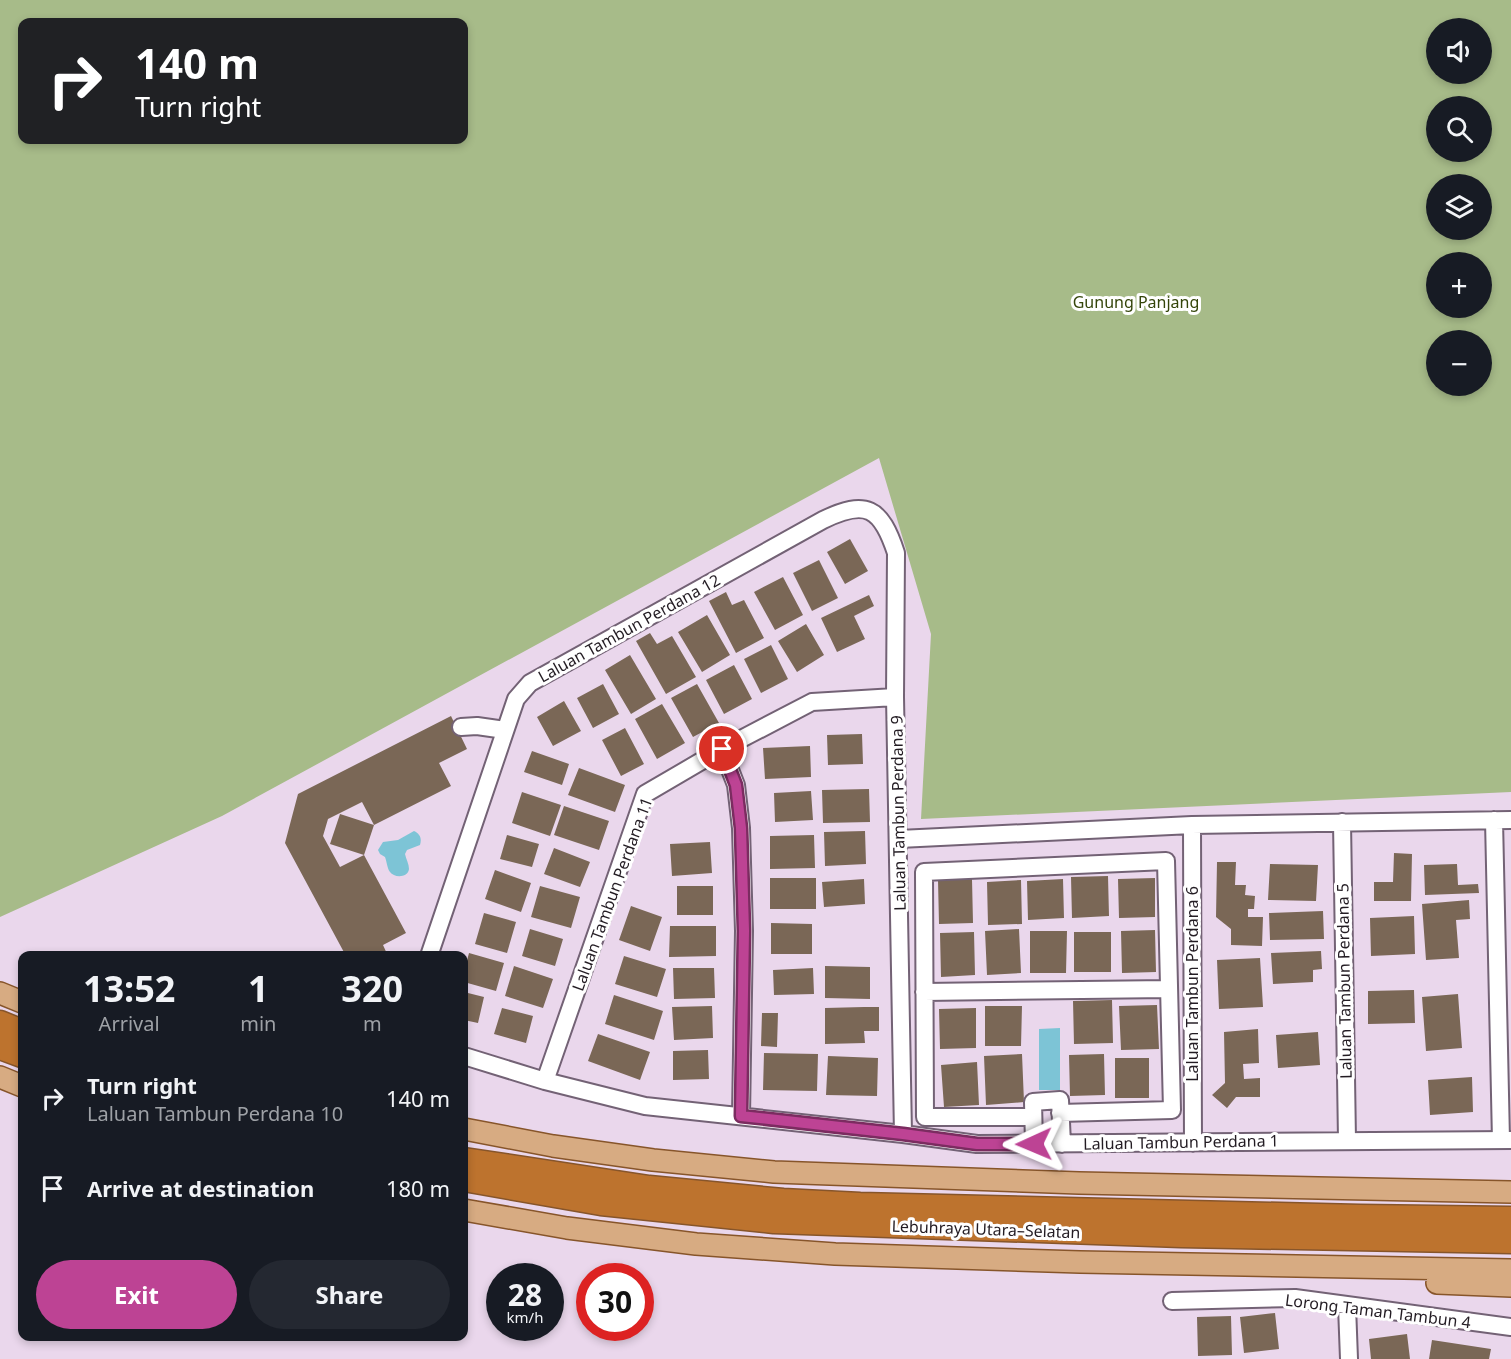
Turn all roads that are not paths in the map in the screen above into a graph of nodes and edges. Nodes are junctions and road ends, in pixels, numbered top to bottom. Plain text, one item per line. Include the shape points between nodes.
1 (860, 507) joint
2 (896, 697) junction
3 (461, 727) dead end
4 (505, 730) junction
5 (722, 749) junction
6 (1503, 820) edge
7 (1342, 822) junction
8 (1192, 825) junction
9 (898, 838) junction
10 (431, 951) edge
11 (1169, 989) junction
12 (924, 992) junction
13 (0, 993) edge
14 (18, 1000) edge
15 (0, 1023) edge
16 (18, 1030) edge
17 (0, 1047) edge
18 (18, 1054) edge
19 (468, 1057) edge
20 (0, 1077) edge
21 (545, 1081) junction
22 (18, 1084) edge
23 (1060, 1113) junction
24 (741, 1116) junction
25 (1033, 1117) junction
26 (468, 1130) edge
27 (903, 1134) junction
28 (1347, 1140) junction
29 (1506, 1140) edge
30 (1193, 1143) junction
31 (1034, 1144) junction
32 (1062, 1144) junction
33 (468, 1161) edge
34 (468, 1180) edge
35 (1511, 1192) edge
36 (468, 1211) edge
37 (1511, 1219) edge
38 (1511, 1241) edge
39 (1230, 1264) junction
40 (1511, 1270) edge
41 (1511, 1286) edge
42 (1172, 1301) dead end
43 (1347, 1306) junction
44 (1511, 1327) edge
45 (1349, 1359) edge

1 - 2 street, Laluan Tambun Perdana 9 via 878,516 896,553
1 - 4 street, Laluan Tambun Perdana 12 via 823,520 530,683 516,699
2 - 5 street, Laluan Tambun Perdana 11 via 812,702
2 - 9 street, Laluan Tambun Perdana 9
3 - 4 street
4 - 10 street, Laluan Tambun Perdana 12
5 - 21 street, Laluan Tambun Perdana 11 via 645,794
5 - 24 street via 736,785 741,828
6 - 7 street
6 - 29 street
7 - 8 street
7 - 28 street, Laluan Tambun Perdana 5
8 - 9 street
8 - 30 street, Laluan Tambun Perdana 6
9 - 27 street, Laluan Tambun Perdana 9
11 - 12 street
11 - 12 street via 1166,861 924,872
11 - 23 street via 1172,1110
12 - 25 street via 925,1117
13 - 14 main road
15 - 16 highway
17 - 18 highway
19 - 21 street, Laluan Tambun Perdana 1
20 - 22 main road
21 - 24 street, Laluan Tambun Perdana 1 via 645,1106
23 - 25 street via 1060,1100 1033,1102
23 - 32 street
24 - 27 street, Laluan Tambun Perdana 1
25 - 31 street
26 - 35 main road via 653,1160 774,1172
27 - 31 street, Laluan Tambun Perdana 1 via 977,1144
28 - 29 street, Laluan Tambun Perdana 1
28 - 30 street, Laluan Tambun Perdana 1
30 - 32 street, Laluan Tambun Perdana 1
31 - 32 street, Laluan Tambun Perdana 1
33 - 37 highway, Lebuhraya Utara–Selatan via 649,1188 838,1204
34 - 38 highway, Lebuhraya Utara–Selatan via 601,1203 774,1221
36 - 39 main road via 696,1244 835,1254
39 - 40 main road
39 - 41 main road via 1273,1276
42 - 43 street, Lorong Taman Tambun 4 via 1294,1298
43 - 44 street, Lorong Taman Tambun 4
43 - 45 street

